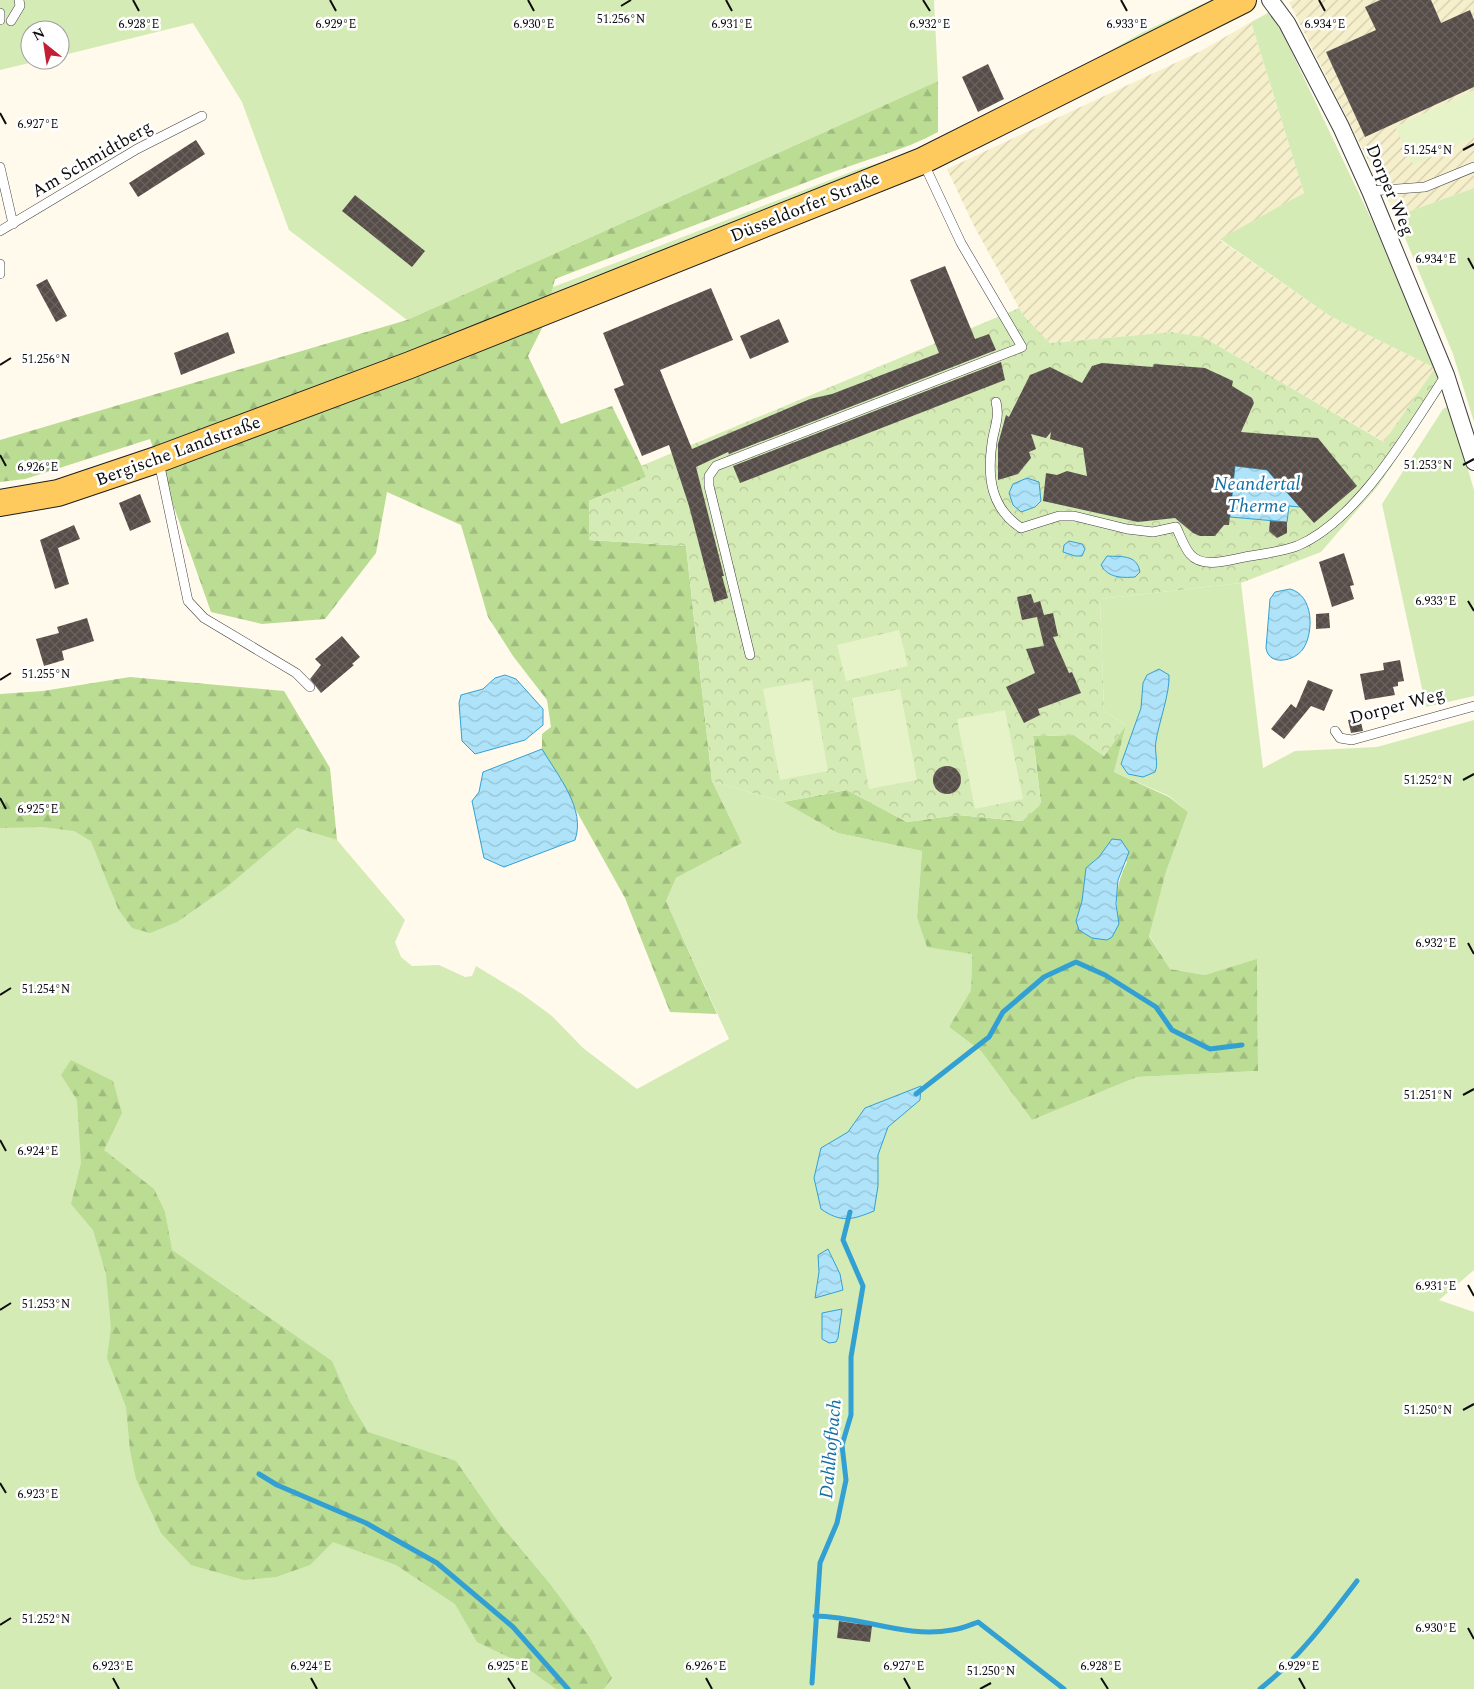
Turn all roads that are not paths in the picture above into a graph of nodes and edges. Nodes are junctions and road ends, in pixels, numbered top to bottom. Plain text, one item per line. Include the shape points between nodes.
1 (19, 0) edge
2 (1243, 0) edge
3 (1270, 0) edge
4 (0, 13) edge
5 (0, 20) edge
6 (11, 21) dead end
7 (202, 116) dead end
8 (922, 160) junction
9 (0, 167) edge
10 (1474, 167) edge
11 (1370, 191) junction
12 (13, 224) junction
13 (0, 231) edge
14 (0, 264) edge
15 (0, 274) edge
16 (1446, 375) junction
17 (353, 386) joint
18 (996, 402) dead end
19 (159, 458) junction
20 (1474, 462) edge
21 (0, 503) edge
22 (750, 655) dead end
23 (310, 687) dead end
24 (1474, 706) edge
25 (1335, 730) dead end

1 - 6 lane via 20,6
2 - 8 main road, Düsseldorfer Straße
3 - 11 street, Dorper Weg via 1287,23 1341,126
4 - 5 lane
7 - 12 lane, Am Schmidtberg via 137,149
8 - 17 main road, Düsseldorfer Straße
8 - 22 lane via 961,243 1022,346 716,466 709,476 709,486
9 - 12 lane
10 - 11 lane via 1425,187
11 - 16 street, Dorper Weg
12 - 13 lane, Am Schmidtberg
14 - 15 lane
16 - 18 lane via 1373,480 1344,514 1318,535 1296,546 1218,562 1202,561 1190,555 1176,527 1153,532 1059,516 1021,528 1007,519 997,504 992,483 990,459 998,413
16 - 20 street, Dorper Weg
17 - 19 main road, Bergische Landstraße
19 - 21 main road, Bergische Landstraße via 58,493
19 - 23 lane via 188,601 204,618 296,673
24 - 25 lane, Dorper Weg via 1352,740 1340,738

